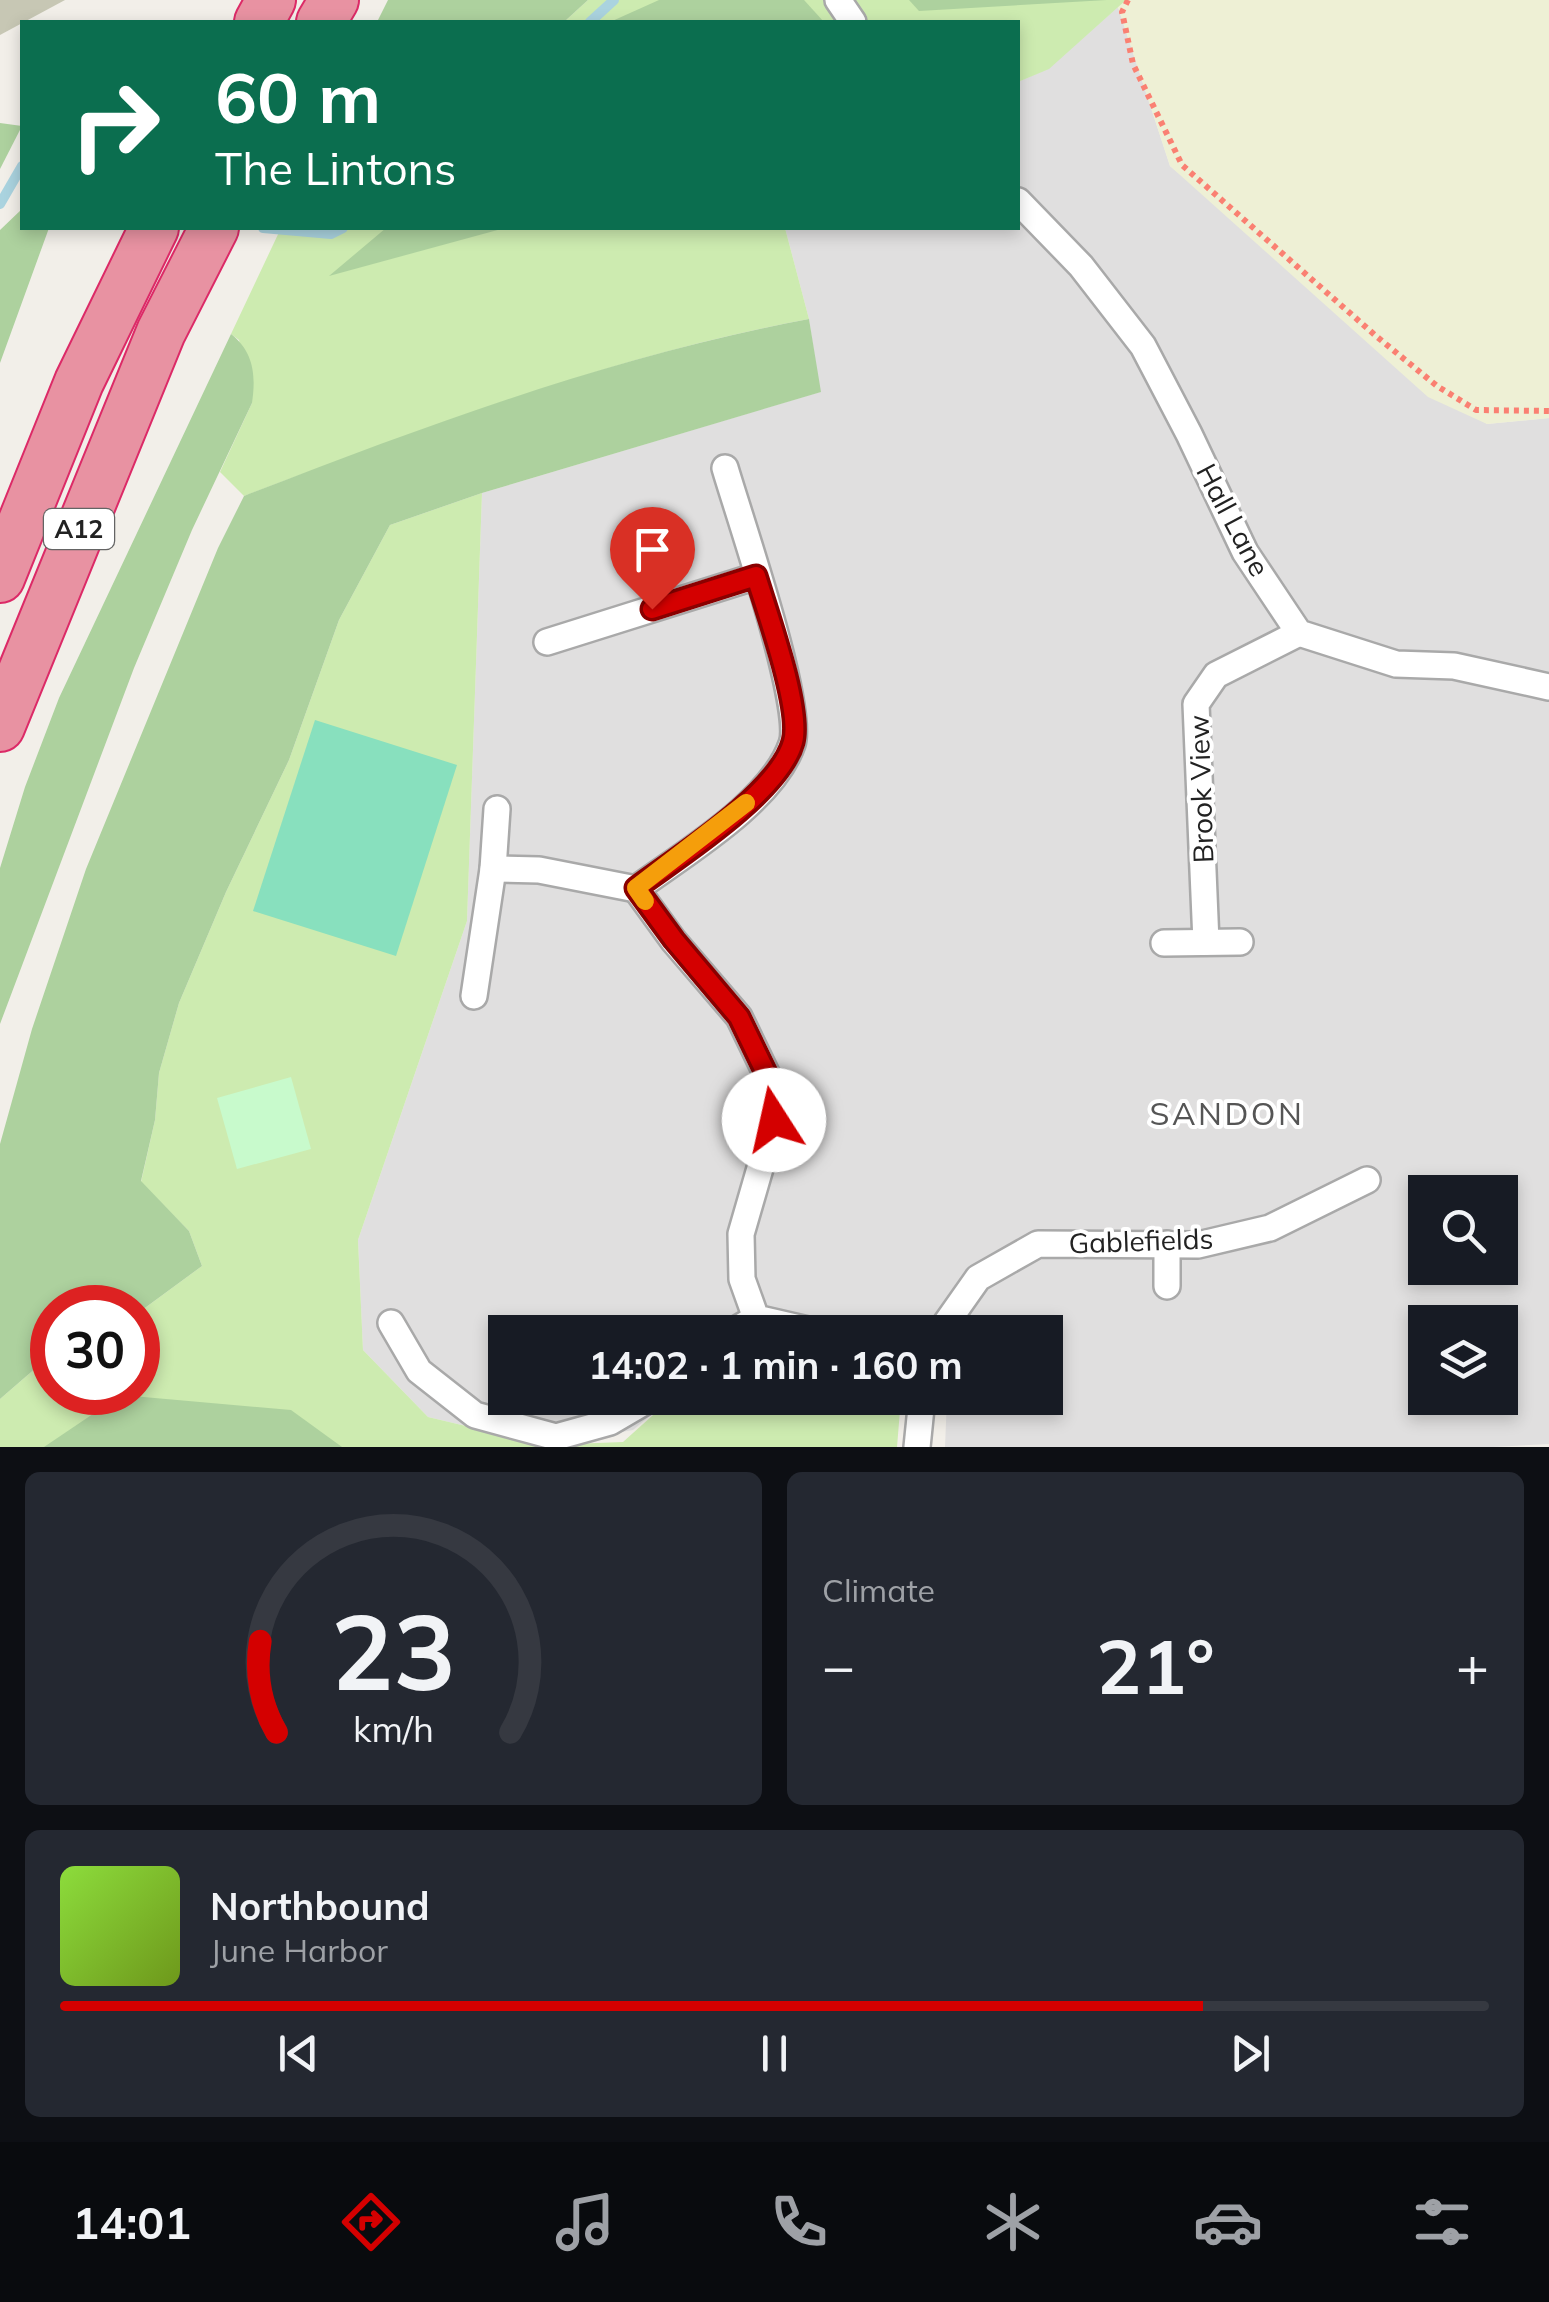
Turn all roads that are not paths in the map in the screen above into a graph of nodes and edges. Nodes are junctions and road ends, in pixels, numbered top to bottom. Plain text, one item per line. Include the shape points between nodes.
1 (1020, 204) edge
2 (153, 230) edge
3 (213, 230) edge
4 (725, 468) dead end
5 (756, 576) junction
6 (0, 578) edge
7 (1299, 633) junction
8 (548, 642) dead end
9 (1549, 687) edge
10 (0, 727) edge
11 (496, 809) dead end
12 (494, 869) junction
13 (636, 888) junction
14 (1206, 942) junction
15 (1240, 942) dead end
16 (1164, 943) dead end
17 (474, 996) dead end
18 (1367, 1180) dead end
19 (1167, 1244) junction
20 (1167, 1286) dead end
21 (755, 1315) edge
22 (952, 1315) edge
23 (391, 1324) dead end
24 (622, 1415) edge
25 (920, 1415) edge
26 (917, 1447) edge

1 - 7 street, Hall Lane via 1081,266 1142,346 1245,552
2 - 6 highway, A12 via 79,382
3 - 10 highway, A12 via 161,332
4 - 5 street
5 - 8 street
5 - 13 street via 790,692 794,742 768,785
7 - 9 street via 1396,664 1454,666
7 - 14 street, Brook View via 1216,675 1196,704
11 - 12 street
12 - 13 street
12 - 17 street
13 - 21 street via 739,1017 767,1075 774,1120 741,1234 742,1278
14 - 15 street
14 - 16 street
18 - 19 street, Gablefields via 1270,1228
19 - 20 street
19 - 22 street, Gablefields via 1038,1244 978,1278
23 - 24 street via 419,1371 476,1415 556,1437
25 - 26 street

